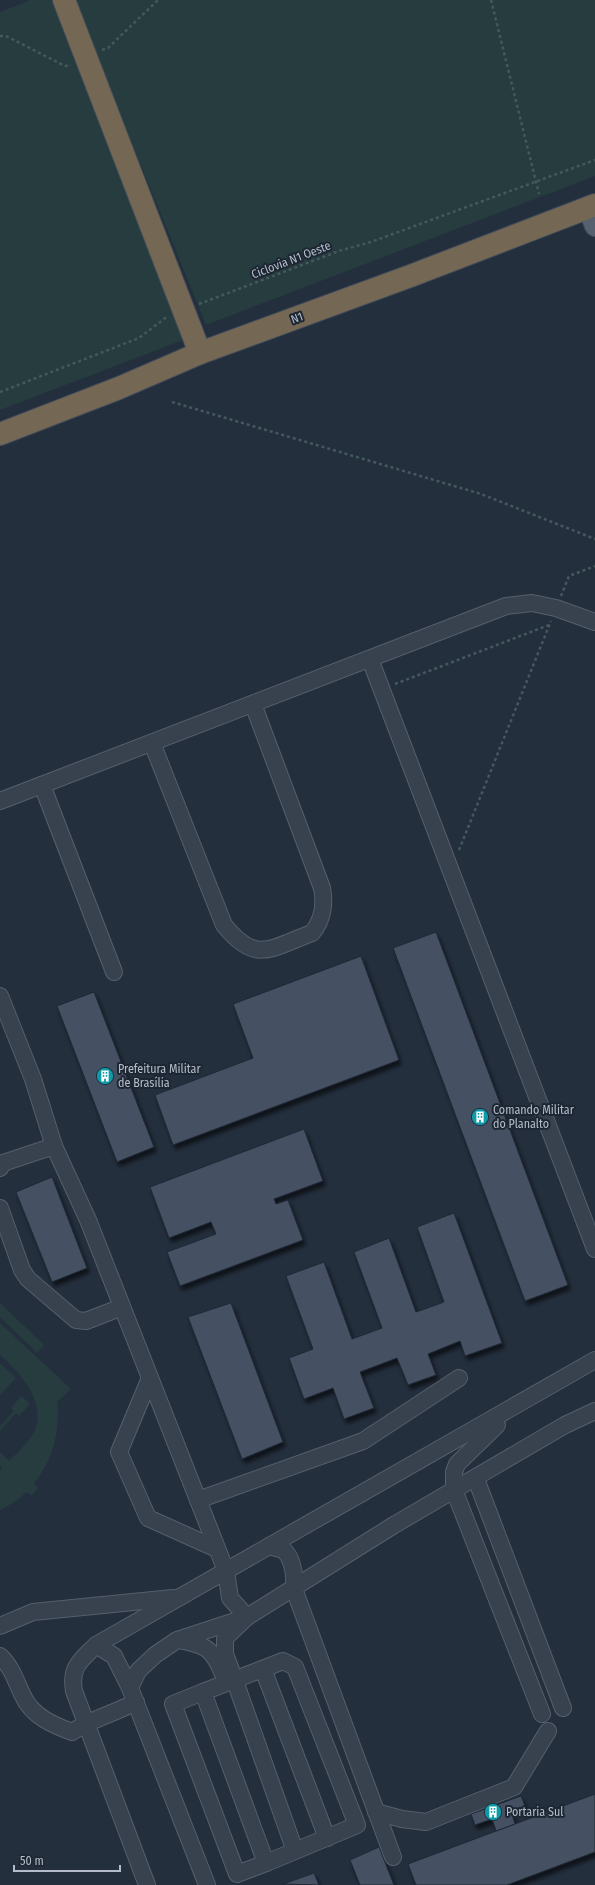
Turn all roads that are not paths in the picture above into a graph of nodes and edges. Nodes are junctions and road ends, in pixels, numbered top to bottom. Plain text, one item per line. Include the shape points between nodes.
1 (64, 0) edge
2 (593, 213) edge
3 (200, 353) junction
4 (0, 434) edge
5 (595, 622) edge
6 (370, 659) junction
7 (253, 704) junction
8 (152, 743) junction
9 (42, 785) junction
10 (0, 801) edge
11 (114, 972) dead end
12 (0, 996) edge
13 (54, 1146) junction
14 (0, 1168) edge
15 (0, 1208) edge
16 (595, 1249) edge
17 (122, 1307) junction
18 (595, 1360) edge
19 (150, 1378) junction
20 (459, 1378) dead end
21 (519, 1405) junction
22 (595, 1411) edge
23 (476, 1479) junction
24 (454, 1490) junction
25 (198, 1500) junction
26 (269, 1546) junction
27 (218, 1548) junction
28 (226, 1571) junction
29 (294, 1589) junction
30 (181, 1597) junction
31 (247, 1617) junction
32 (0, 1626) edge
33 (177, 1640) junction
34 (96, 1645) junction
35 (0, 1656) edge
36 (263, 1669) junction
37 (230, 1682) junction
38 (203, 1692) junction
39 (133, 1695) junction
40 (563, 1708) dead end
41 (542, 1714) dead end
42 (86, 1723) junction
43 (548, 1731) dead end
44 (376, 1812) junction
45 (326, 1838) junction
46 (295, 1851) junction
47 (393, 1857) dead end
48 (266, 1863) junction
49 (147, 1885) edge
50 (207, 1885) edge

1 - 3 highway
2 - 3 highway, N1
3 - 4 highway, N1 via 119,388
5 - 6 street via 556,608 532,603 506,606
6 - 7 street
6 - 16 street
7 - 8 street
7 - 8 street via 322,888 325,901 318,926 312,933 264,951 251,949 236,940 224,925
8 - 9 street
9 - 10 street
9 - 11 street
12 - 13 street via 33,1079
13 - 14 street via 3,1163
13 - 17 street via 88,1220
15 - 17 street via 22,1270 28,1279 76,1320 86,1321
17 - 19 street
18 - 21 street
19 - 25 street
19 - 27 street via 119,1452 148,1518
20 - 25 street via 363,1441
21 - 24 street via 457,1464 454,1472
21 - 26 street
22 - 23 street via 565,1425
23 - 24 street
23 - 40 street
24 - 29 street
24 - 41 street
25 - 27 street
26 - 28 street
26 - 29 street via 284,1550 289,1557 295,1577
27 - 28 street
28 - 30 street
28 - 31 street via 230,1598
29 - 31 street
29 - 44 street
30 - 32 street via 33,1612
30 - 34 street
31 - 33 street
31 - 37 street via 225,1638
33 - 37 street via 201,1644 216,1656
33 - 39 street via 138,1671
34 - 39 street via 114,1656
34 - 42 street via 78,1664 72,1677 74,1691
35 - 42 street via 7,1663 24,1698 36,1713 52,1725 72,1732
36 - 37 street
36 - 45 street
36 - 45 street via 283,1661 295,1667 357,1825
37 - 38 street
37 - 46 street
38 - 48 street
38 - 48 street via 173,1704 237,1874
39 - 42 street via 111,1714
39 - 50 street
42 - 49 street
43 - 44 street via 514,1787 426,1822
44 - 47 street
45 - 46 street
46 - 48 street

